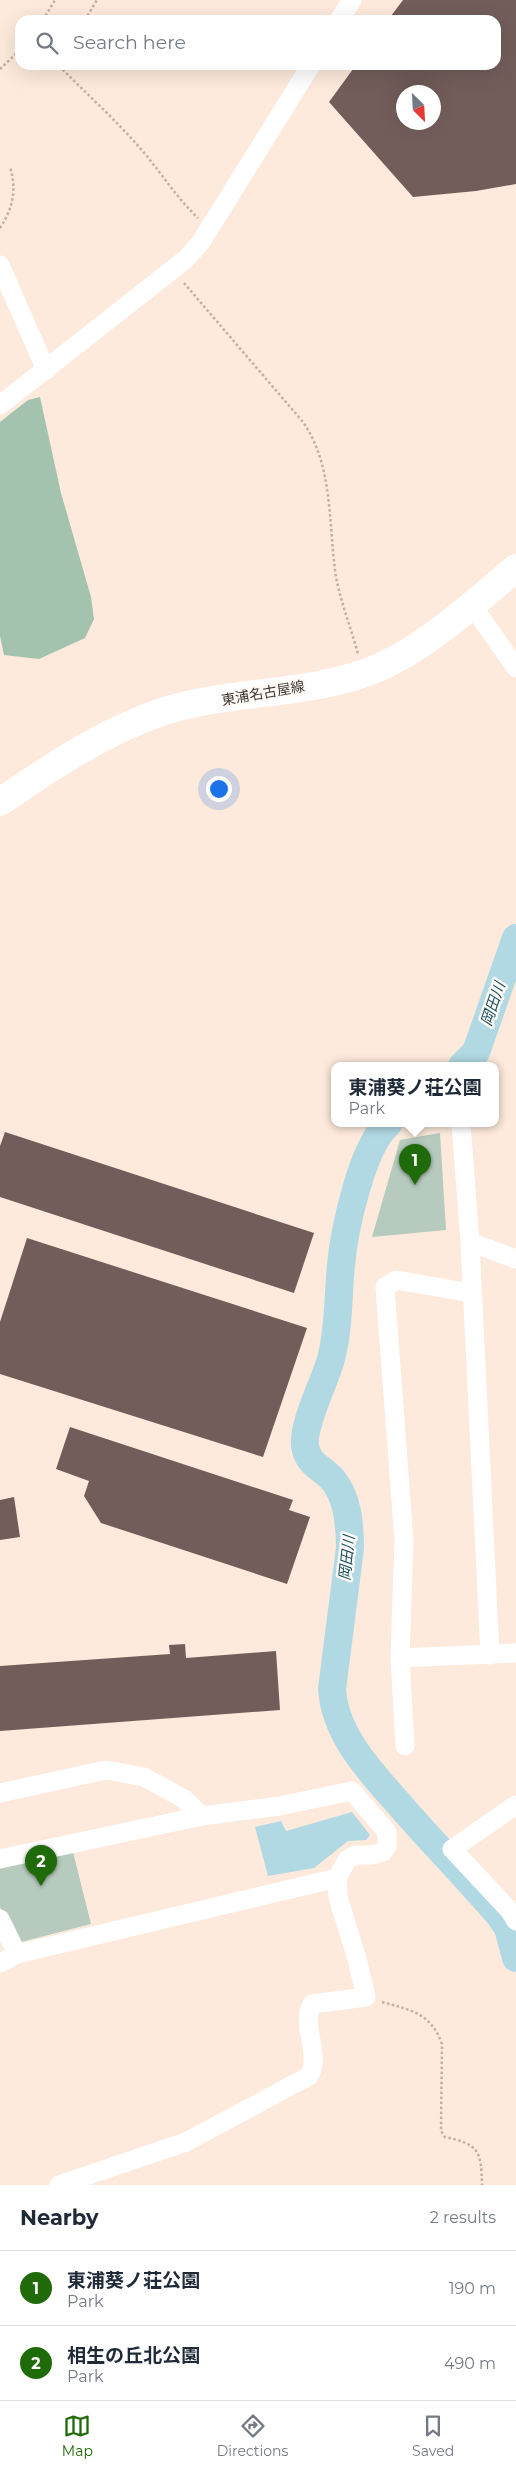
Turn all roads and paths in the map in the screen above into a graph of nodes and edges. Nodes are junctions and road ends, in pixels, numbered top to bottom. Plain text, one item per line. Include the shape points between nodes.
1 (55, 0) edge
2 (97, 0) edge
3 (352, 0) edge
4 (46, 15) edge
5 (88, 15) edge
6 (342, 15) edge
7 (15, 55) edge
8 (0, 69) edge
9 (63, 70) edge
10 (308, 70) edge
11 (10, 168) dead end
12 (210, 227) junction
13 (0, 228) edge
14 (0, 265) edge
15 (173, 270) junction
16 (46, 370) junction
17 (0, 405) edge
18 (516, 568) edge
19 (472, 605) junction
20 (516, 668) edge
21 (364, 672) junction
22 (0, 802) edge
23 (461, 1127) edge
24 (470, 1242) junction
25 (516, 1259) edge
26 (471, 1293) junction
27 (516, 1653) edge
28 (490, 1655) junction
29 (400, 1658) junction
30 (405, 1746) dead end
31 (0, 1793) edge
32 (516, 1805) edge
33 (202, 1816) junction
34 (0, 1859) edge
35 (337, 1878) junction
36 (0, 1919) edge
37 (516, 1921) edge
38 (17, 1954) junction
39 (0, 1963) edge
40 (366, 1997) junction
41 (59, 2185) edge
42 (482, 2185) edge

1 - 4 path
2 - 5 path
3 - 6 street
7 - 8 path
9 - 12 path via 146,155 197,217
10 - 12 street
11 - 13 path via 14,197
12 - 15 street via 201,242
14 - 16 street
15 - 16 street
15 - 21 path via 304,422 314,439 330,506 337,579
16 - 17 street
18 - 19 main road, 東浦名古屋線
19 - 20 street
19 - 21 main road, 東浦名古屋線 via 429,638 378,668
21 - 22 main road, 東浦名古屋線 via 159,713 85,747
23 - 24 street
24 - 25 street
24 - 26 street
26 - 28 street
26 - 29 street via 396,1280 385,1287 404,1541
27 - 28 street
28 - 29 street
29 - 30 street
31 - 33 street via 106,1770 144,1777 184,1799
32 - 37 street via 452,1849
33 - 34 street
33 - 35 street via 279,1806 352,1791 387,1832 388,1839 383,1852 355,1855 347,1860
35 - 38 street
35 - 40 street via 338,1897
36 - 38 street
38 - 39 street
40 - 41 street via 312,2004 309,2014 314,2068 300,2082 186,2142
40 - 42 path via 419,2014 431,2022 438,2033 442,2044 441,2131 445,2137 476,2149 481,2158

